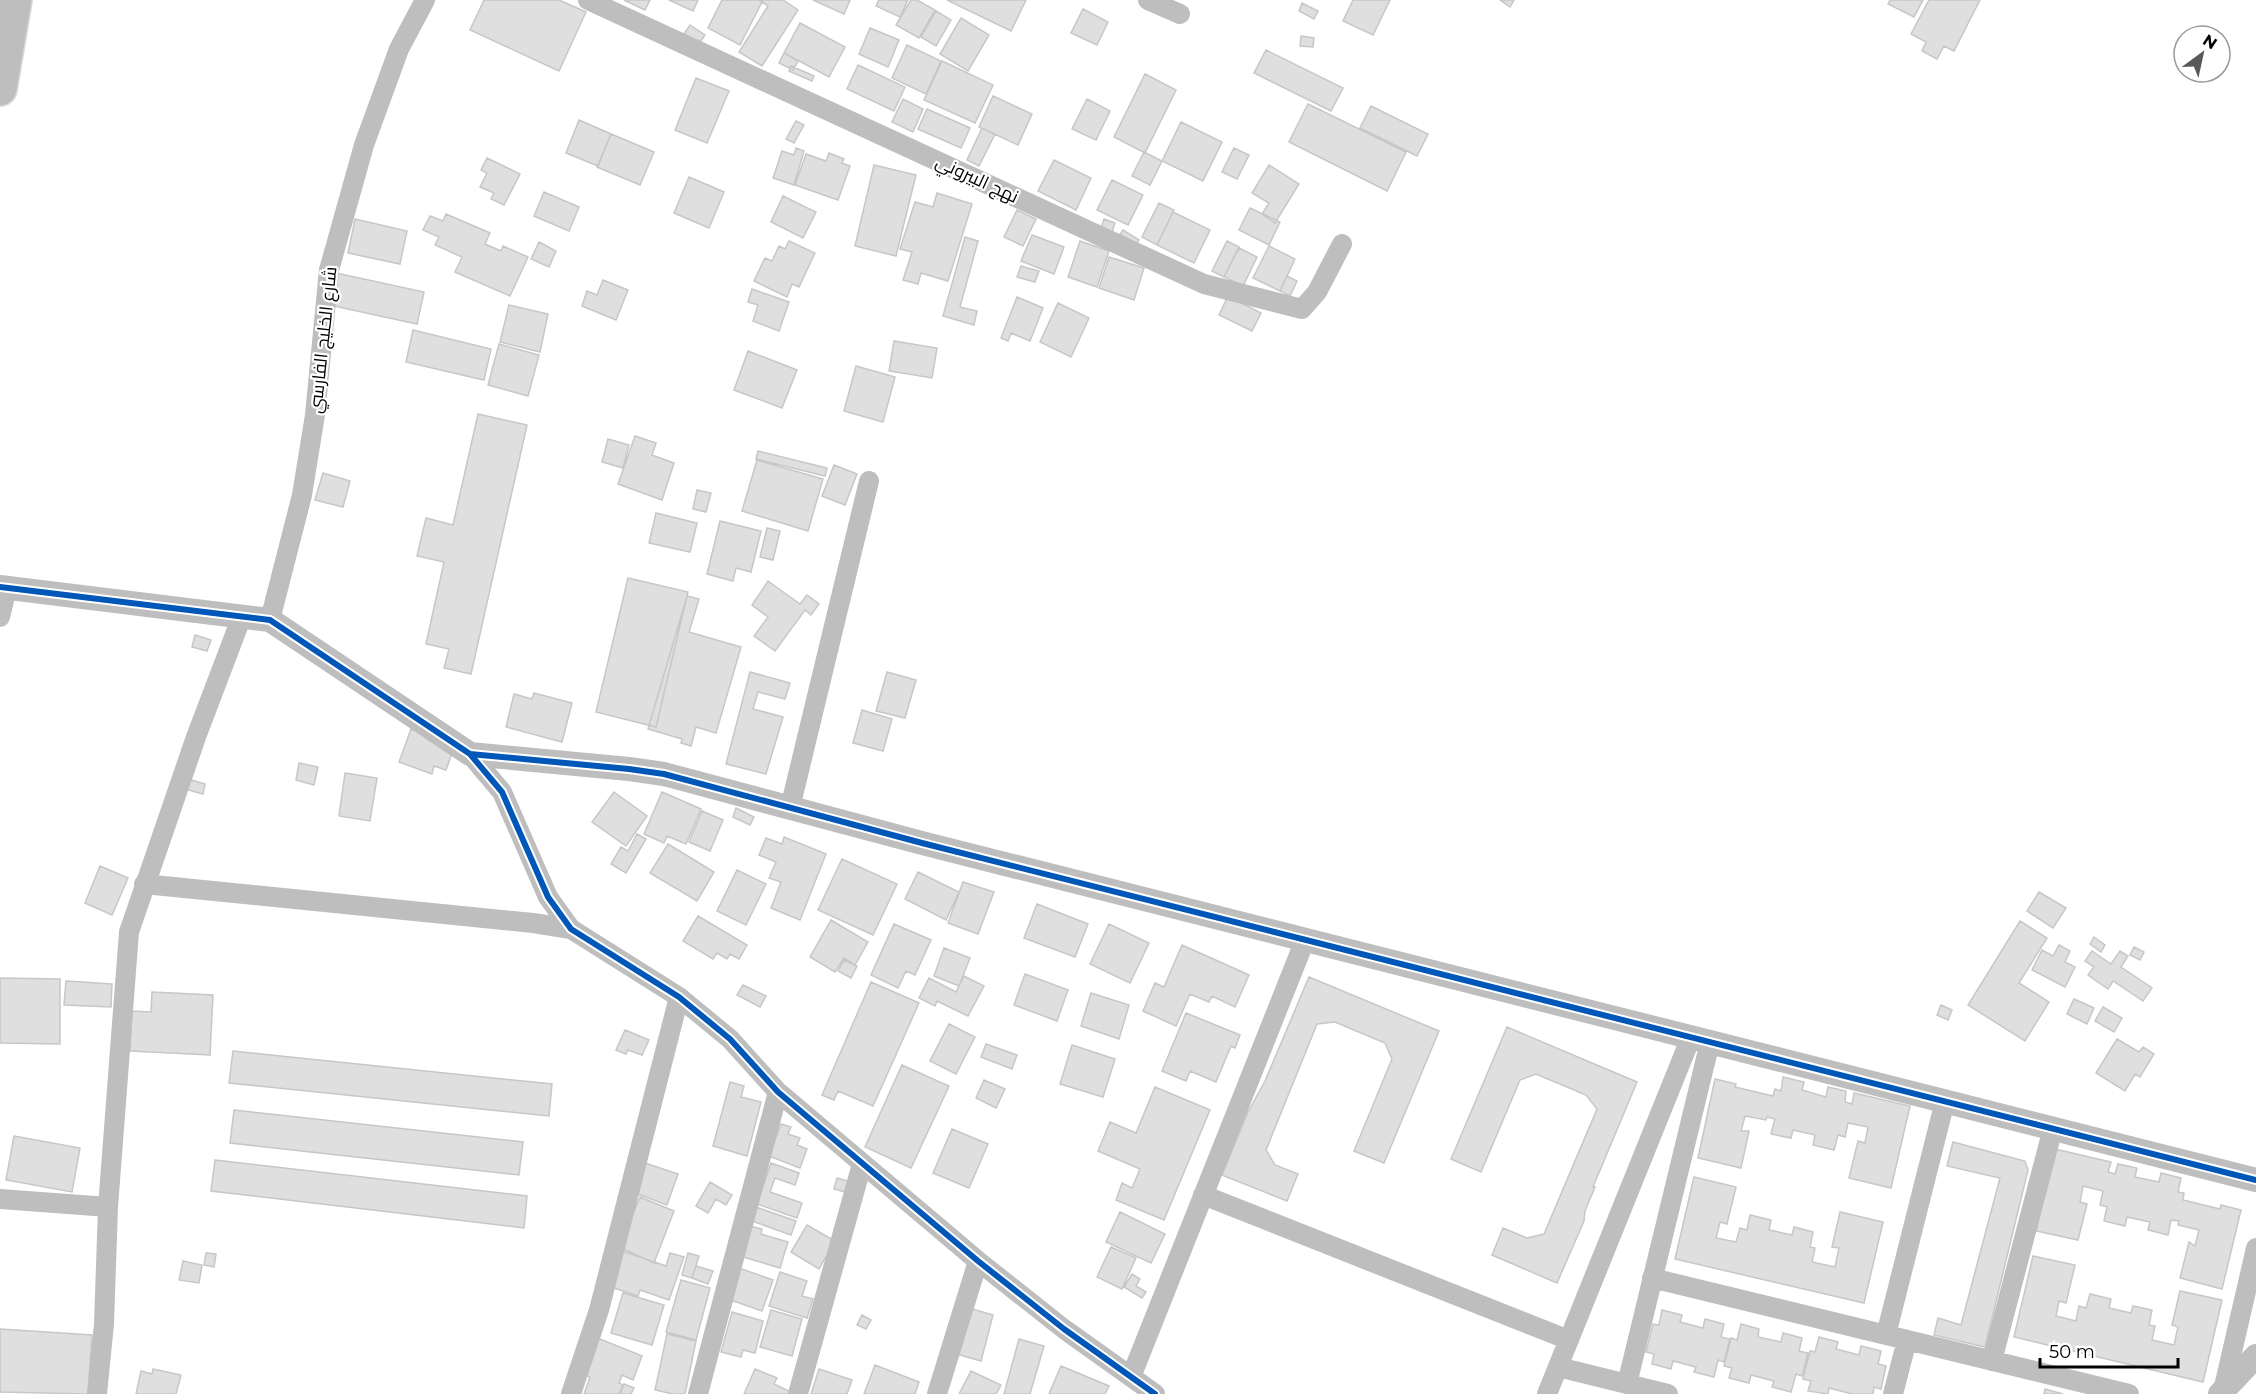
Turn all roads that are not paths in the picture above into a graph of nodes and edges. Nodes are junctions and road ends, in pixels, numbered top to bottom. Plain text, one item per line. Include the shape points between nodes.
1 (15, 0) edge
2 (425, 0) edge
3 (588, 0) edge
4 (1148, 0) edge
5 (1180, 14) dead end
6 (0, 89) edge
7 (1342, 244) dead end
8 (869, 481) dead end
9 (3, 587) edge
10 (242, 616) junction
11 (0, 617) edge
12 (270, 620) junction
13 (470, 754) junction
14 (790, 808) junction
15 (144, 884) junction
16 (571, 929) junction
17 (1305, 940) junction
18 (679, 997) junction
19 (1700, 1040) junction
20 (778, 1092) junction
21 (1945, 1101) junction
22 (2053, 1128) junction
23 (862, 1164) junction
24 (2256, 1180) edge
25 (1203, 1196) junction
26 (0, 1199) edge
27 (108, 1207) junction
28 (2256, 1248) edge
29 (978, 1261) junction
30 (1652, 1278) junction
31 (1886, 1335) junction
32 (1569, 1340) junction
33 (1907, 1340) junction
34 (2256, 1356) edge
35 (1992, 1361) junction
36 (1558, 1367) junction
37 (1131, 1377) junction
38 (1627, 1384) junction
39 (2221, 1393) edge
40 (98, 1394) edge
41 (571, 1394) edge
42 (698, 1394) edge
43 (798, 1394) edge
44 (938, 1394) edge
45 (1155, 1394) edge
46 (1547, 1394) edge
47 (1668, 1394) edge
48 (1893, 1394) edge
49 (2129, 1394) edge

1 - 6 highway
2 - 12 street, شارع الخليج الفارسي via 395,60 364,145 328,270 314,426 302,495
3 - 7 street, نهج البيروني via 1204,284 1302,309 1317,292
4 - 5 street
8 - 14 street
9 - 10 street
9 - 11 street
10 - 12 street
10 - 15 street
12 - 13 street
13 - 14 street via 664,774
13 - 16 street via 502,792 548,897
14 - 17 street
15 - 16 street
15 - 27 street via 129,932
16 - 18 street
17 - 19 street
17 - 25 street
18 - 20 street via 730,1040
18 - 41 street via 599,1310
19 - 21 street
19 - 30 street
19 - 32 street
20 - 23 street
20 - 42 street
21 - 22 street
21 - 31 street
22 - 24 street
22 - 35 street
23 - 29 street
23 - 43 street
25 - 32 street
25 - 37 street
26 - 27 street
27 - 40 street
28 - 39 street
29 - 37 street
29 - 44 street
30 - 31 street
30 - 38 street
31 - 33 street
32 - 36 street
33 - 35 street
33 - 48 street
34 - 39 street
35 - 49 street
36 - 38 street
36 - 46 street
37 - 45 street
38 - 47 street

